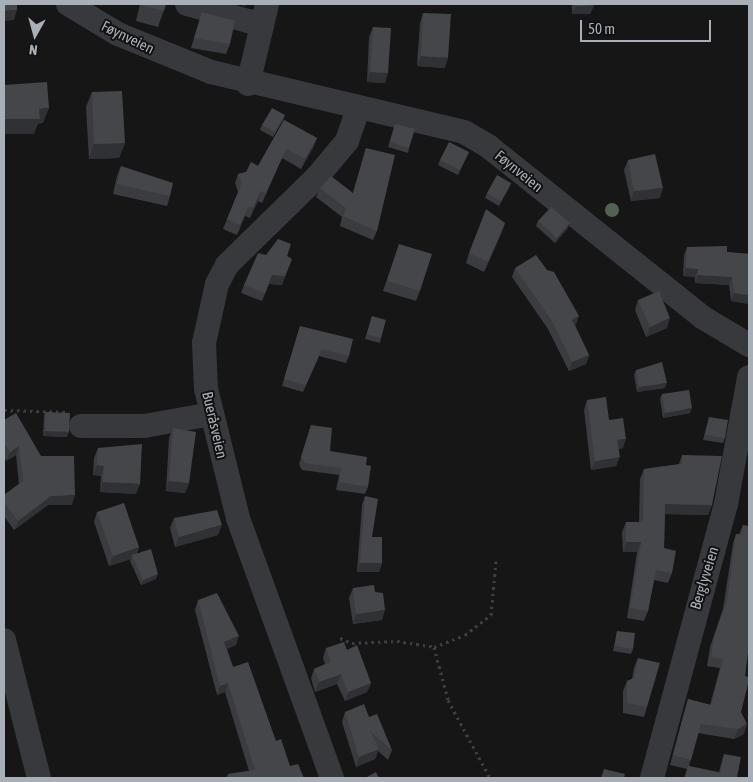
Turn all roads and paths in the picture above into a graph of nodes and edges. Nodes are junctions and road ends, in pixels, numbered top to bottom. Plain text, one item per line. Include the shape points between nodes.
1 (68, 4) edge
2 (187, 4) edge
3 (264, 14) edge
4 (248, 84) junction
5 (358, 109) junction
6 (749, 345) edge
7 (749, 377) edge
8 (4, 410) edge
9 (212, 414) junction
10 (84, 426) joint
11 (496, 561) dead end
12 (340, 638) dead end
13 (4, 640) edge
14 (434, 647) junction
15 (39, 778) edge
16 (332, 778) edge
17 (490, 778) edge
18 (652, 778) edge

1 - 4 street, Føynveien via 118,34 174,59
2 - 3 street
3 - 4 street
4 - 5 street, Føynveien
5 - 6 street, Føynveien via 450,127 488,146 695,311
5 - 9 street, Bueråsveien via 347,141 295,200 240,250 217,284 204,342
7 - 18 street, Berglyveien via 726,504
8 - 10 path via 68,412
9 - 10 street via 144,426
9 - 16 street, Bueråsveien via 247,548
11 - 14 path via 491,615 465,635
12 - 14 path via 352,643 397,641
13 - 15 street
14 - 17 path via 448,700

